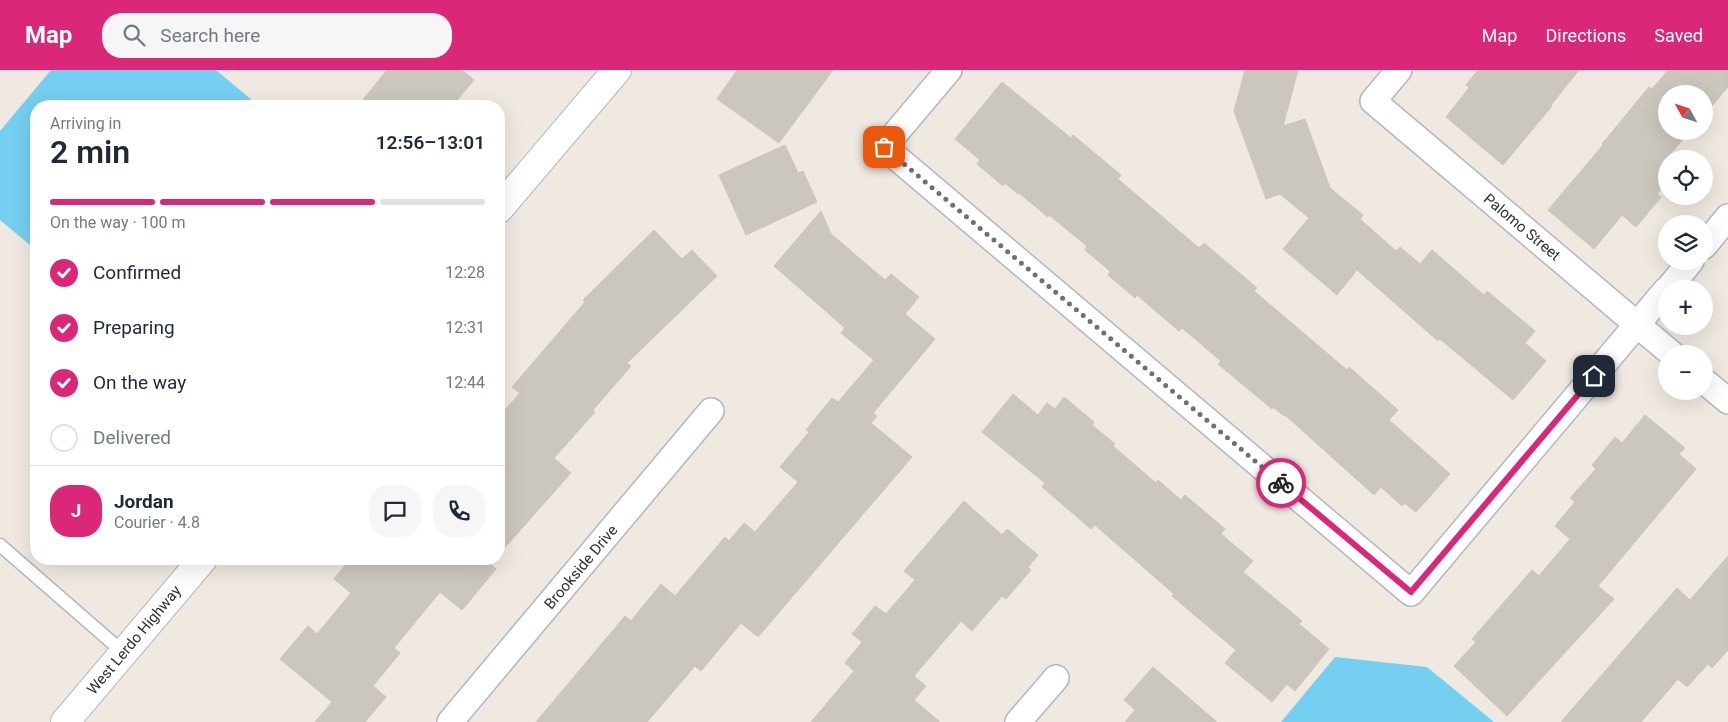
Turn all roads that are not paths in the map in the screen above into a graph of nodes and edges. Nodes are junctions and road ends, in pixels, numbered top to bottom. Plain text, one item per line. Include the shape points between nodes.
1 (616, 70) edge
2 (949, 70) edge
3 (1399, 70) edge
4 (505, 202) edge
5 (1728, 217) edge
6 (1713, 235) edge
7 (1684, 270) edge
8 (1675, 280) edge
9 (1658, 300) edge
10 (1637, 325) junction
11 (1661, 345) edge
12 (1713, 389) edge
13 (1728, 402) edge
14 (711, 411) dead end
15 (0, 545) edge
16 (198, 565) edge
17 (124, 653) junction
18 (1056, 678) dead end
19 (65, 722) edge
20 (450, 722) edge
21 (1018, 722) edge

1 - 4 main road
2 - 10 street via 884,147 1411,592
3 - 10 street, Palomo Street via 1373,101
5 - 6 street
7 - 8 street
9 - 10 street
10 - 11 street, Palomo Street
12 - 13 street
14 - 20 street, Brookside Drive
15 - 17 lane
16 - 17 main road, West Lerdo Highway
17 - 19 main road, West Lerdo Highway
18 - 21 street

